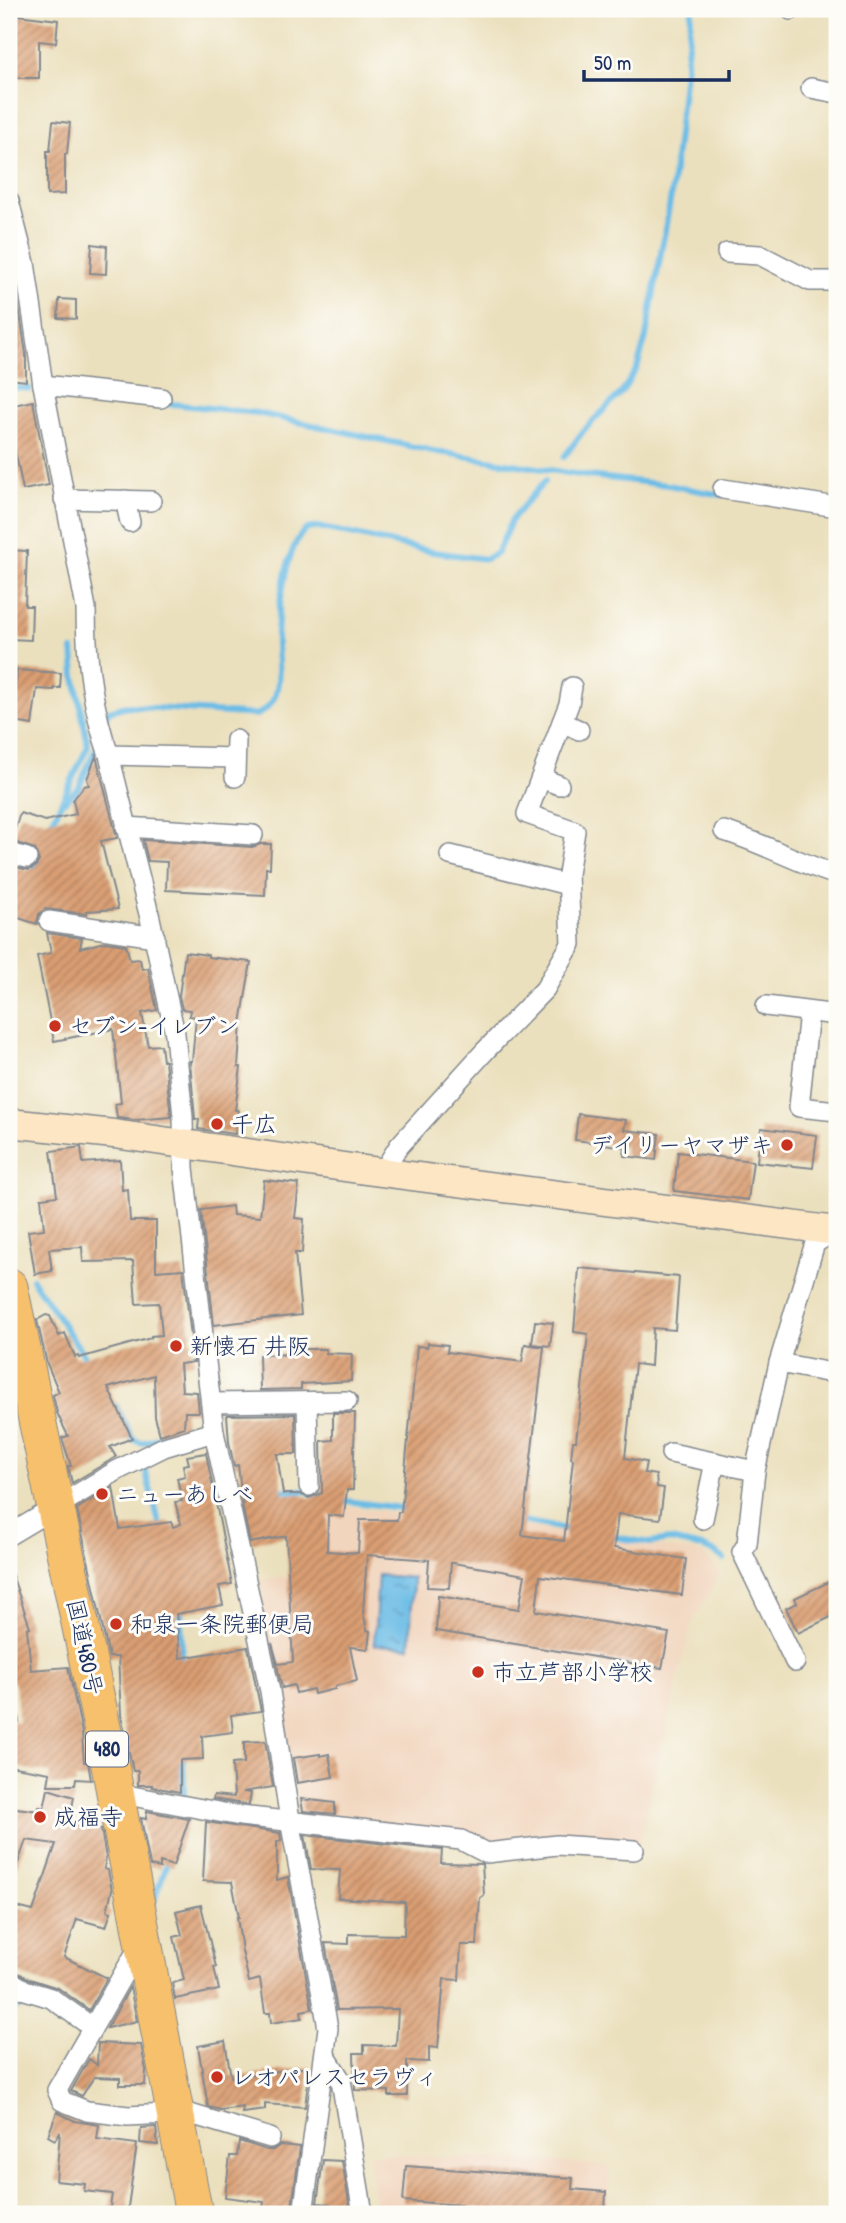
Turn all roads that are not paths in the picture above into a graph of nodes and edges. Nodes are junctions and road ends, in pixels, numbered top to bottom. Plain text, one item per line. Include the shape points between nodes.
1 (811, 88) dead end
2 (837, 93) edge
3 (9, 201) edge
4 (727, 253) dead end
5 (837, 281) edge
6 (44, 385) junction
7 (161, 398) dead end
8 (723, 489) dead end
9 (64, 499) junction
10 (125, 500) junction
11 (151, 500) dead end
12 (837, 507) edge
13 (130, 522) dead end
14 (572, 687) dead end
15 (109, 755) junction
16 (235, 758) dead end
17 (126, 827) junction
18 (724, 831) dead end
19 (253, 835) dead end
20 (450, 855) dead end
21 (837, 875) edge
22 (568, 885) junction
23 (49, 921) dead end
24 (155, 937) junction
25 (766, 1006) dead end
26 (809, 1012) junction
27 (837, 1015) edge
28 (837, 1111) edge
29 (9, 1122) edge
30 (184, 1145) junction
31 (382, 1172) junction
32 (837, 1231) edge
33 (9, 1287) edge
34 (779, 1363) junction
35 (837, 1374) edge
36 (347, 1401) dead end
37 (307, 1402) junction
38 (211, 1403) junction
39 (214, 1432) junction
40 (671, 1453) dead end
41 (706, 1454) junction
42 (755, 1471) junction
43 (309, 1486) dead end
44 (55, 1506) junction
45 (703, 1519) dead end
46 (9, 1535) edge
47 (795, 1662) dead end
48 (116, 1793) junction
49 (290, 1821) junction
50 (634, 1850) dead end
51 (143, 1937) junction
52 (9, 1980) edge
53 (92, 2026) junction
54 (325, 2055) junction
55 (175, 2114) junction
56 (270, 2138) dead end
57 (194, 2214) edge
58 (303, 2214) edge
59 (363, 2214) edge

1 - 2 street
3 - 6 street via 25,263
4 - 5 street via 760,255 810,281
6 - 7 street
6 - 9 street
8 - 12 street
9 - 10 street
9 - 15 street via 86,608 86,645 100,729
10 - 11 street
10 - 13 street
14 - 22 street via 570,726 550,781 527,814 575,831
15 - 16 street via 166,765
15 - 17 street
17 - 19 street
17 - 24 street
18 - 21 street
20 - 22 street via 490,874
22 - 31 street via 572,944 545,989 399,1146
23 - 24 street
24 - 30 street via 175,1034
25 - 26 street
26 - 27 street
26 - 28 street via 799,1107
29 - 30 street
30 - 31 street
30 - 38 street
31 - 32 street
32 - 34 street via 816,1243
33 - 44 highway, 国道480号 / 480
34 - 35 street
34 - 42 street
36 - 37 street
37 - 38 street
37 - 43 street
38 - 39 street
39 - 44 street via 164,1447
39 - 49 street via 270,1691
40 - 41 street
41 - 42 street
41 - 45 street
42 - 47 street via 747,1544 742,1552
44 - 46 street
44 - 48 highway, 国道480号 / 480
48 - 49 street
48 - 51 highway, 国道480号 / 480
49 - 50 street via 461,1840 486,1853 557,1845
49 - 54 street via 328,2028
51 - 53 street
51 - 55 highway, 国道480号 / 480
52 - 53 street via 51,1998
53 - 55 street via 57,2090 62,2101 128,2116
54 - 58 street
54 - 59 street via 341,2080
55 - 56 street via 208,2118
55 - 57 highway, 国道480号 / 480

